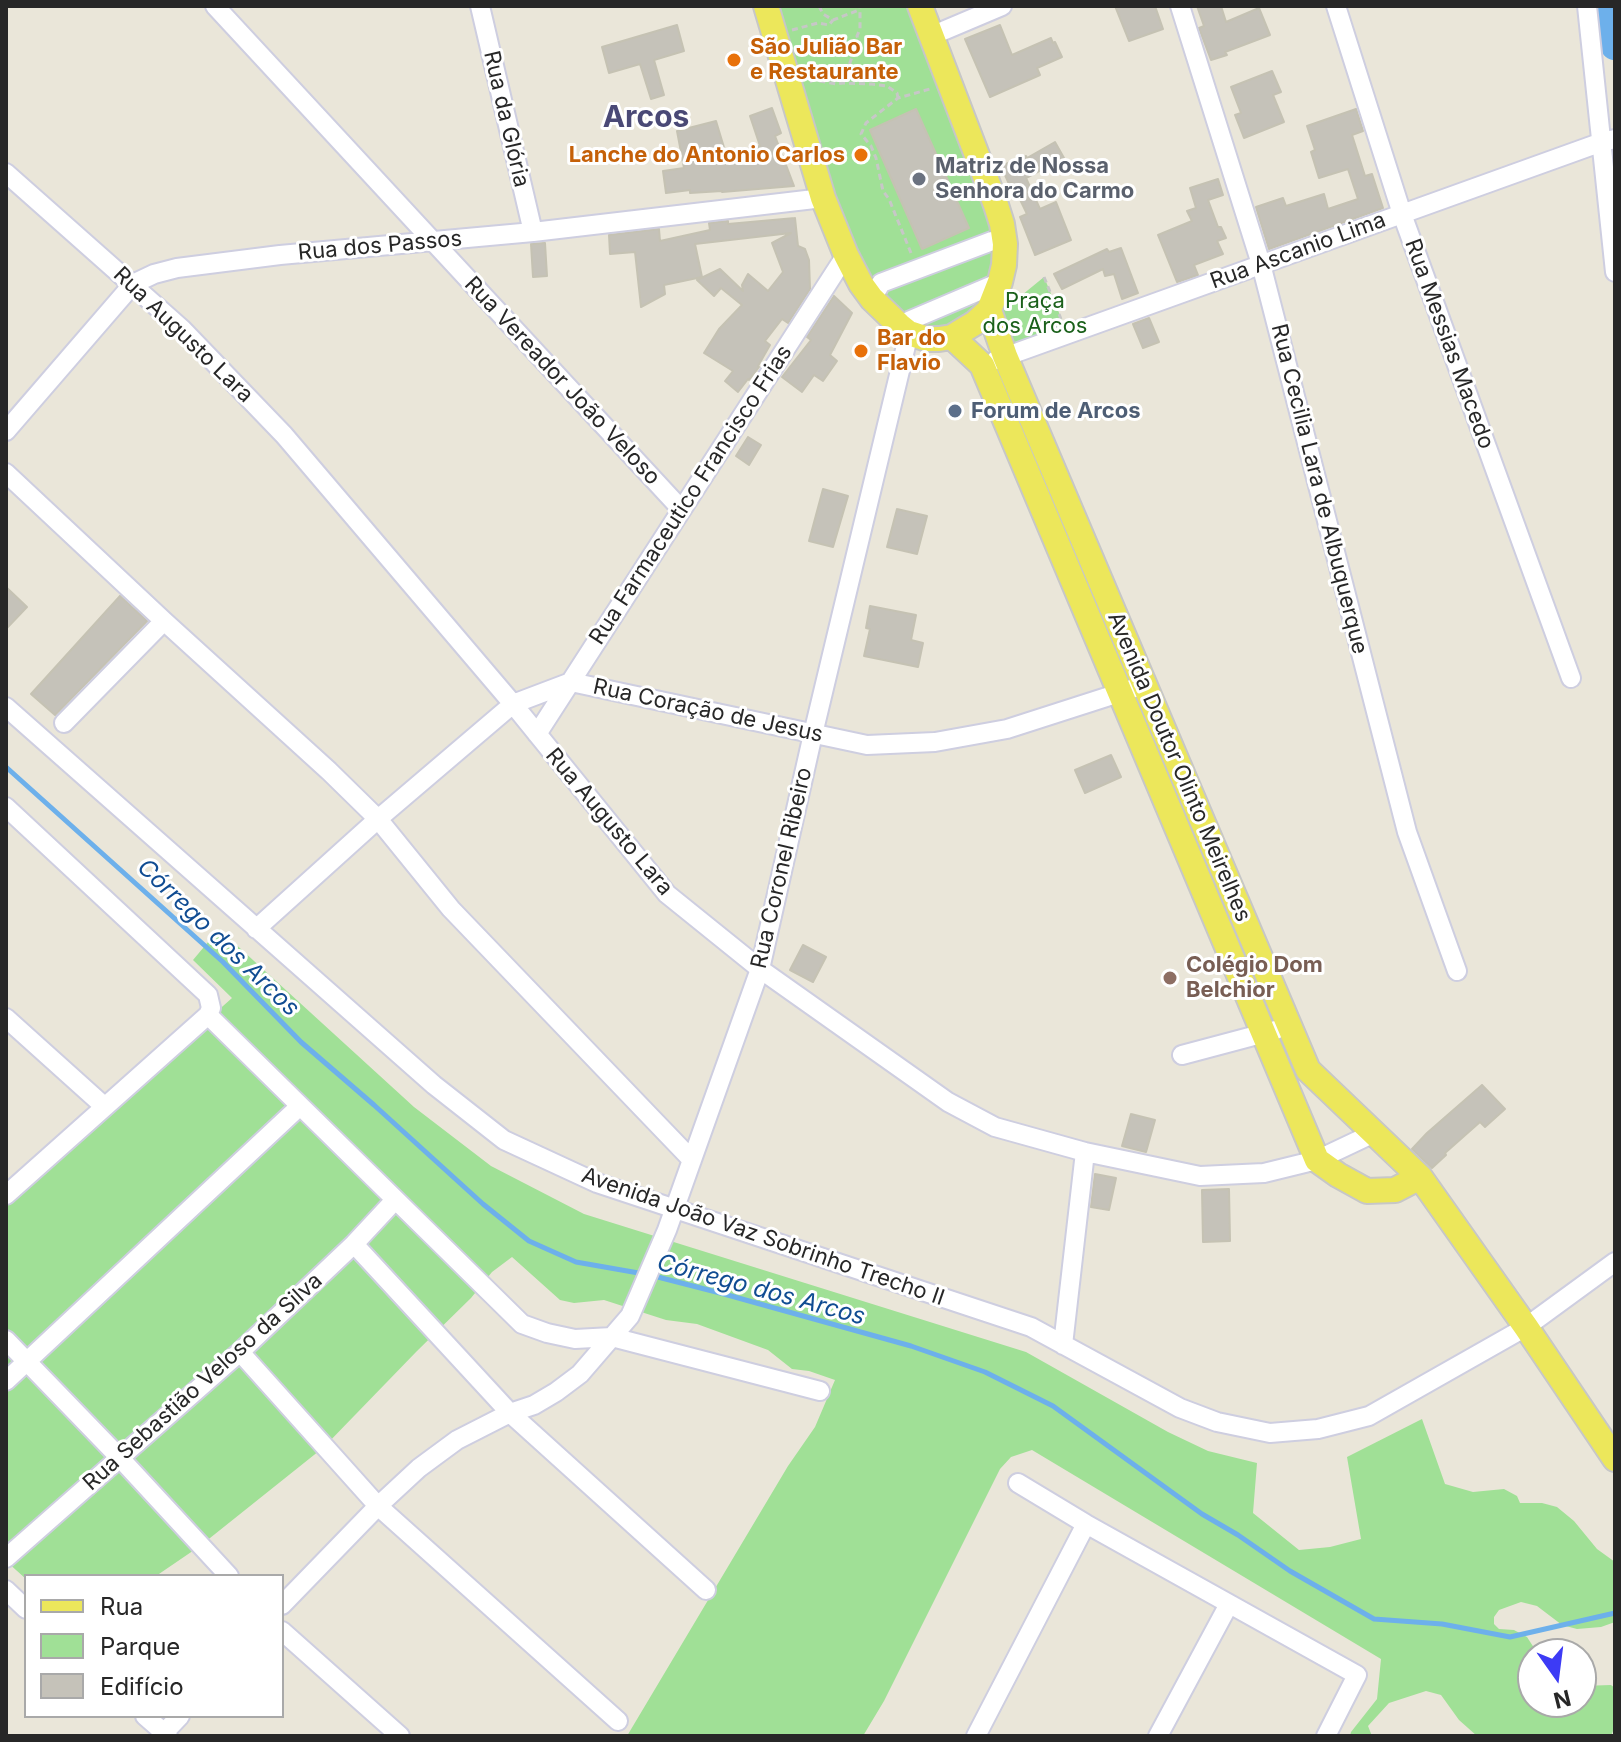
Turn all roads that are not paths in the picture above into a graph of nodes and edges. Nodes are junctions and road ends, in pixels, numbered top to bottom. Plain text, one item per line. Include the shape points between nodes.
1 (215, 6) edge
2 (480, 6) edge
3 (766, 6) edge
4 (920, 6) edge
5 (1002, 6) edge
6 (1180, 6) edge
7 (1336, 6) edge
8 (1587, 6) edge
9 (931, 36) junction
10 (1609, 140) edge
11 (6, 173) edge
12 (823, 198) junction
13 (1402, 214) junction
14 (533, 232) junction
15 (432, 241) junction
16 (1005, 244) junction
17 (846, 255) junction
18 (1261, 264) junction
19 (1615, 272) edge
20 (1000, 282) junction
21 (133, 284) junction
22 (872, 299) junction
23 (989, 310) junction
24 (904, 329) junction
25 (952, 337) junction
26 (1005, 356) junction
27 (982, 365) junction
28 (6, 431) edge
29 (6, 473) edge
30 (681, 509) junction
31 (1075, 521) junction
32 (1052, 531) junction
33 (164, 621) junction
34 (1571, 678) dead end
35 (571, 682) junction
36 (1144, 685) junction
37 (1120, 692) junction
38 (513, 704) junction
39 (6, 707) edge
40 (64, 723) dead end
41 (537, 734) junction
42 (813, 734) junction
43 (6, 807) edge
44 (378, 819) junction
45 (1221, 866) junction
46 (1198, 876) junction
47 (256, 929) junction
48 (760, 969) junction
49 (1457, 971) dead end
50 (208, 1015) junction
51 (6, 1018) edge
52 (1289, 1025) junction
53 (1264, 1034) junction
54 (1182, 1055) dead end
55 (300, 1106) junction
56 (105, 1107) junction
57 (1374, 1133) junction
58 (1085, 1152) junction
59 (692, 1160) junction
60 (1317, 1160) junction
61 (1420, 1177) junction
62 (6, 1195) edge
63 (395, 1200) junction
64 (675, 1209) junction
65 (354, 1244) junction
66 (1615, 1262) edge
67 (1526, 1327) junction
68 (612, 1337) junction
69 (6, 1340) edge
70 (1063, 1345) junction
71 (240, 1352) junction
72 (27, 1362) junction
73 (6, 1381) edge
74 (820, 1391) dead end
75 (510, 1413) junction
76 (120, 1458) junction
77 (1615, 1459) edge
78 (1018, 1483) dead end
79 (378, 1506) junction
80 (1086, 1524) junction
81 (6, 1558) edge
82 (227, 1574) edge
83 (6, 1590) edge
84 (706, 1590) dead end
85 (284, 1603) edge
86 (1229, 1604) junction
87 (24, 1607) edge
88 (284, 1633) edge
89 (147, 1718) edge
90 (178, 1718) edge
91 (618, 1721) dead end
92 (164, 1735) edge
93 (400, 1736) edge
94 (976, 1736) edge
95 (1158, 1736) edge
96 (1326, 1736) edge

1 - 15 street, Rua Vereador João Veloso
2 - 14 street, Rua da Glória
3 - 12 main road
4 - 9 main road
5 - 9 street
6 - 18 street, Rua Cecilia Lara de Albuquerque
7 - 13 street, Rua Messias Macedo
8 - 10 street
9 - 16 main road via 996,205
10 - 13 street, Rua Ascanio Lima
10 - 19 street
11 - 21 street, Rua Augusto Lara
12 - 14 street, Rua dos Passos
12 - 17 main road
13 - 18 street, Rua Ascanio Lima
13 - 34 street, Rua Messias Macedo
14 - 15 street, Rua dos Passos
15 - 21 street, Rua dos Passos via 177,268
15 - 30 street, Rua Vereador João Veloso
16 - 20 main road
16 - 22 street via 992,241 881,283
17 - 22 main road
17 - 30 street, Rua Farmaceutico Francisco Frias
18 - 26 street, Rua Ascanio Lima
18 - 49 street, Rua Cecilia Lara de Albuquerque via 1407,832
20 - 23 main road
20 - 24 street
21 - 28 street, Rua dos Passos
21 - 38 street, Rua Augusto Lara via 284,435
22 - 24 main road
23 - 25 main road
23 - 26 main road, Avenida Doutor Olinto Meirelhes
24 - 25 main road via 927,339
24 - 42 street, Rua Coronel Ribeiro
25 - 27 main road, Avenida Doutor Olinto Meirelhes
26 - 27 street, Rua Ascanio Lima
26 - 31 main road, Avenida Doutor Olinto Meirelhes
27 - 32 main road, Avenida Doutor Olinto Meirelhes
29 - 33 street
30 - 35 street, Rua Farmaceutico Francisco Frias
31 - 32 main road
31 - 36 main road, Avenida Doutor Olinto Meirelhes
32 - 37 main road, Avenida Doutor Olinto Meirelhes
33 - 40 street
33 - 44 street
35 - 38 street, Rua Coração de Jesus
35 - 41 street, Rua Farmaceutico Francisco Frias
35 - 42 street, Rua Coração de Jesus
36 - 37 street, Rua Coração de Jesus
36 - 45 main road, Avenida Doutor Olinto Meirelhes
37 - 42 street, Rua Coração de Jesus via 1007,729 935,742 867,745
37 - 46 main road, Avenida Doutor Olinto Meirelhes
38 - 41 street, Rua Augusto Lara
38 - 44 street, Rua Coração de Jesus
39 - 47 street, Avenida João Vaz Sobrinho Trecho II
41 - 48 street, Rua Augusto Lara via 667,894
42 - 48 street, Rua Coronel Ribeiro
43 - 50 street via 208,995
44 - 47 street, Rua Coração de Jesus
44 - 59 street via 451,909
45 - 46 main road
45 - 52 main road, Avenida Doutor Olinto Meirelhes
46 - 53 main road, Avenida Doutor Olinto Meirelhes
47 - 64 street, Avenida João Vaz Sobrinho Trecho II via 504,1140 597,1183
48 - 58 street, Rua Augusto Lara via 948,1102 995,1127
48 - 59 street, Rua Coronel Ribeiro
50 - 55 street
50 - 56 street
51 - 56 street
52 - 53 street
52 - 57 main road, Avenida Doutor Olinto Meirelhes via 1308,1070
53 - 54 street
53 - 60 main road, Avenida Doutor Olinto Meirelhes
55 - 63 street
55 - 72 street
56 - 62 street
57 - 60 street, Rua Augusto Lara
57 - 61 main road, Avenida Doutor Olinto Meirelhes
58 - 60 street, Rua Augusto Lara via 1200,1176 1264,1173
58 - 70 street
59 - 64 street, Rua Coronel Ribeiro
60 - 61 main road via 1367,1191 1395,1190
61 - 67 main road, Avenida Doutor Olinto Meirelhes
63 - 65 street, Rua Sebastião Veloso da Silva
63 - 68 street via 522,1324 575,1339
64 - 68 street, Rua Coronel Ribeiro via 630,1316
64 - 70 street, Avenida João Vaz Sobrinho Trecho II via 1031,1327
65 - 71 street, Rua Sebastião Veloso da Silva
65 - 75 street
66 - 67 street, Avenida João Vaz Sobrinho Trecho II
67 - 70 street, Avenida João Vaz Sobrinho Trecho II via 1369,1416 1318,1429 1270,1433 1180,1408
67 - 77 main road, Avenida Doutor Olinto Meirelhes
68 - 74 street
68 - 75 street, Rua Coronel Ribeiro via 556,1392
69 - 72 street
71 - 76 street, Rua Sebastião Veloso da Silva
71 - 79 street
72 - 73 street
72 - 76 street
75 - 79 street, Rua Coronel Ribeiro via 457,1440
75 - 84 street
76 - 81 street, Rua Sebastião Veloso da Silva
76 - 82 street
78 - 80 street
79 - 85 street, Rua Coronel Ribeiro
79 - 91 street
80 - 86 street
80 - 94 street
83 - 87 street
86 - 95 street
86 - 96 street via 1357,1675
88 - 93 street
89 - 92 street
90 - 92 street

